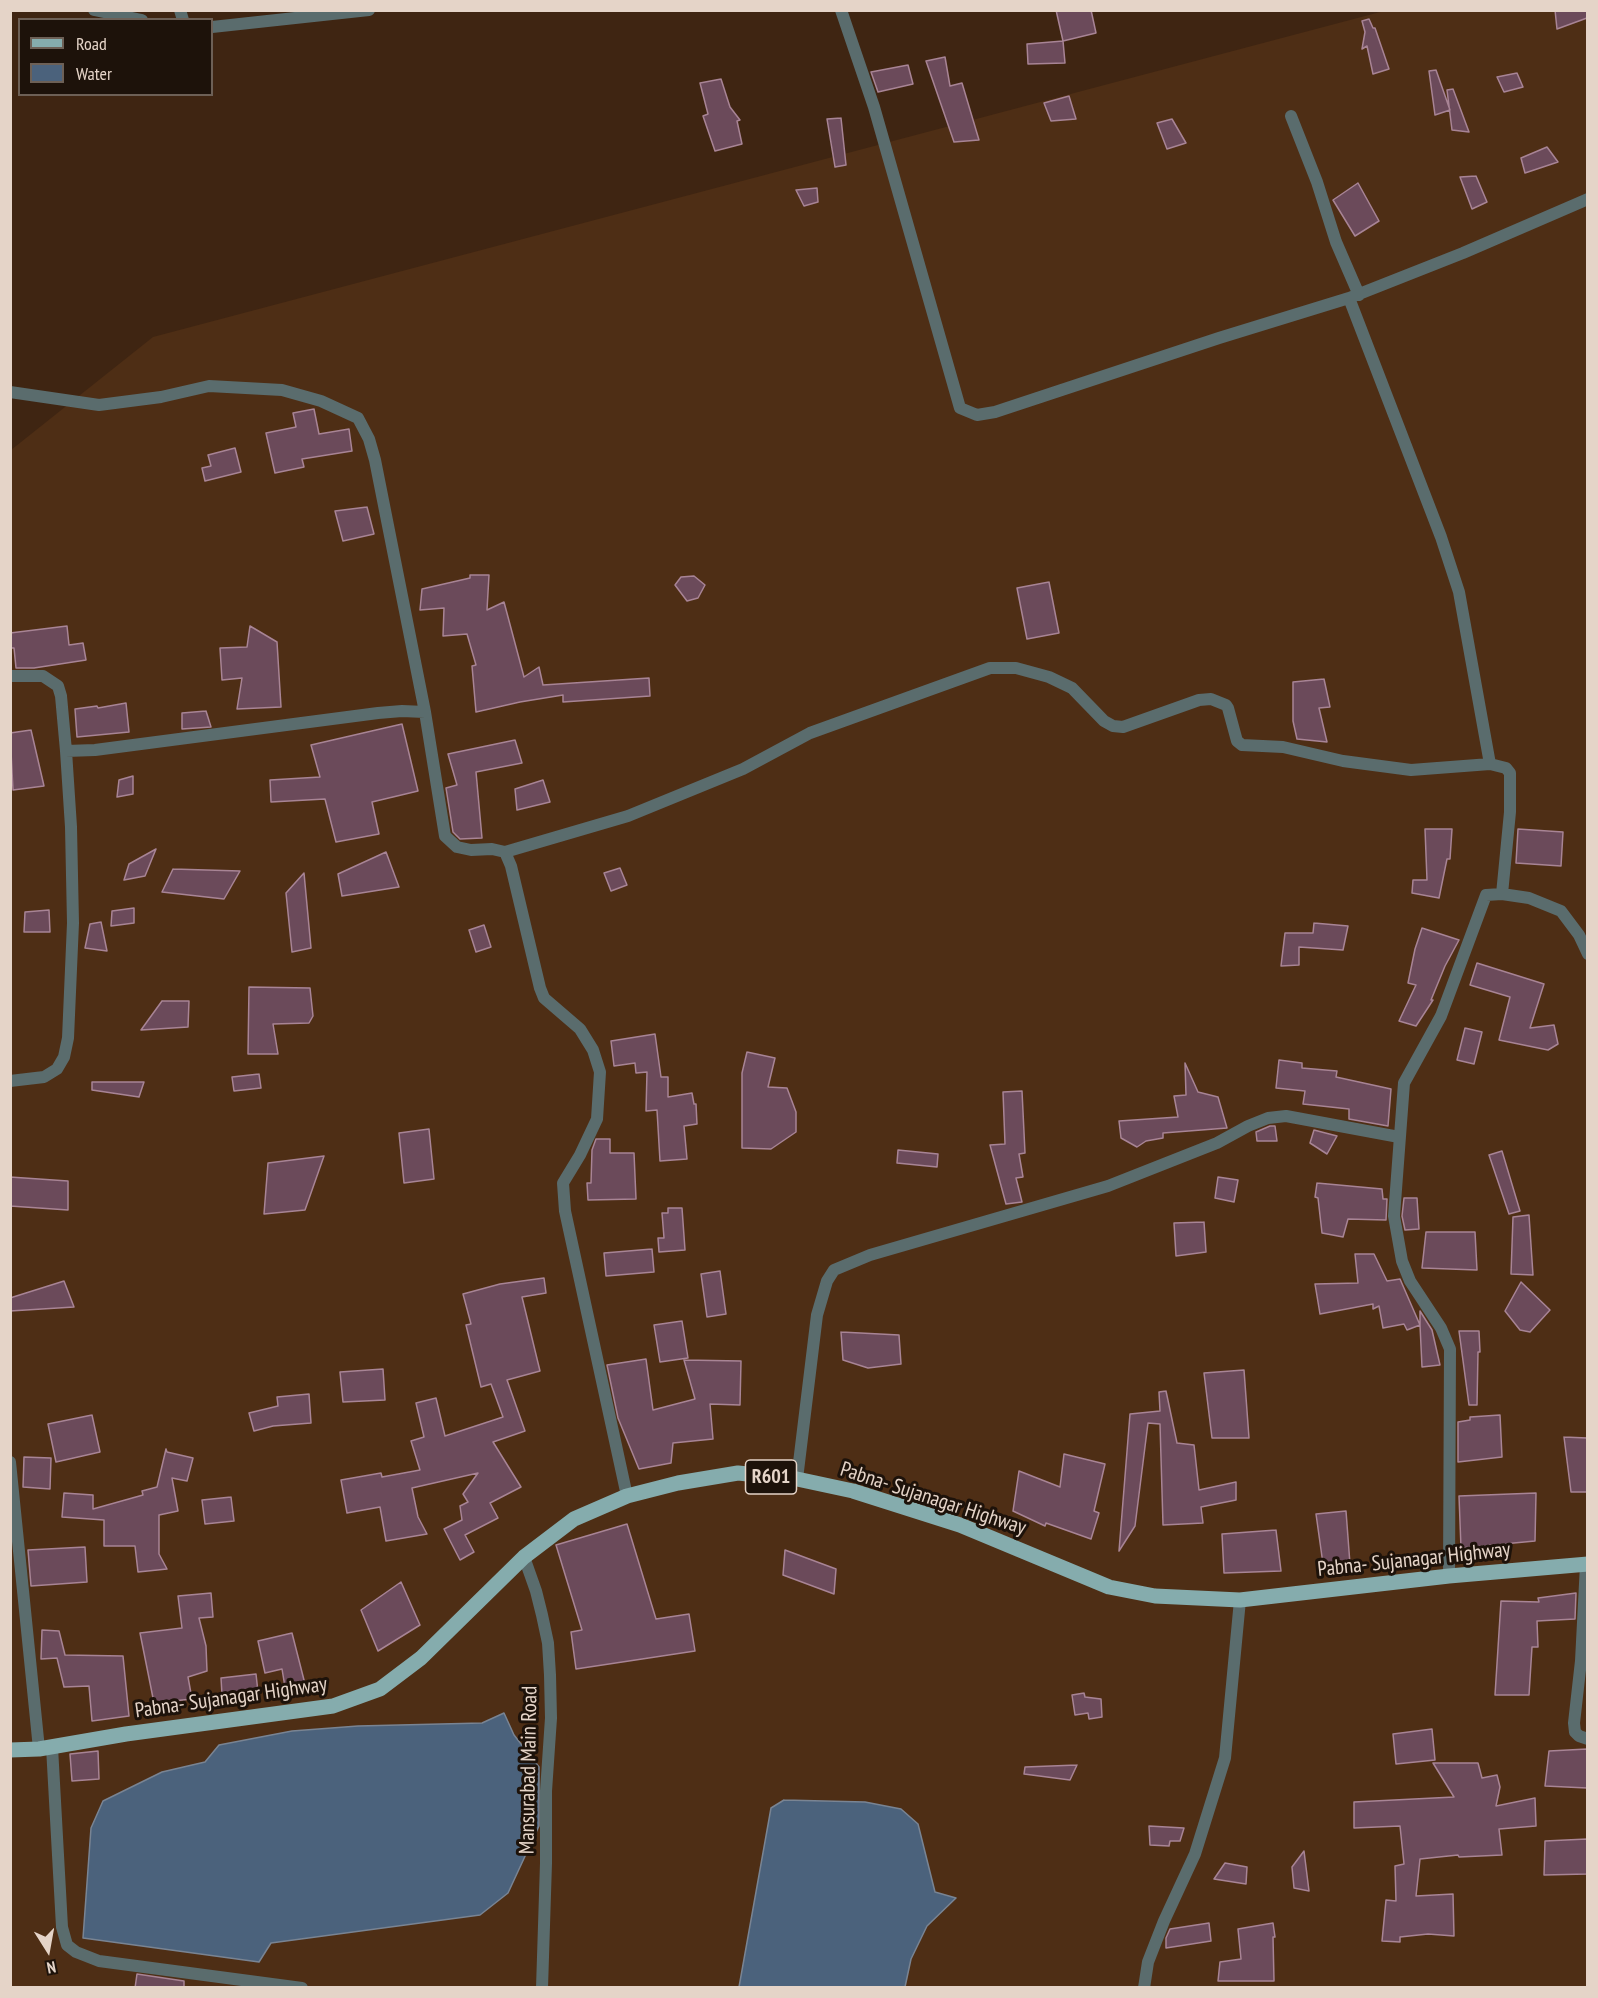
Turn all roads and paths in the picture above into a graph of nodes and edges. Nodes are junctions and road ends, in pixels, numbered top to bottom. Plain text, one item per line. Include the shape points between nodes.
1 (94, 10) edge
2 (369, 10) edge
3 (841, 10) edge
4 (132, 18) edge
5 (213, 27) edge
6 (1290, 116) dead end
7 (1587, 200) edge
8 (1354, 297) junction
9 (10, 392) edge
10 (10, 676) edge
11 (425, 712) junction
12 (66, 751) junction
13 (1490, 764) junction
14 (505, 852) junction
15 (1502, 894) junction
16 (1587, 954) edge
17 (10, 1081) edge
18 (1399, 1137) junction
19 (10, 1462) edge
20 (797, 1479) junction
21 (627, 1496) junction
22 (524, 1557) junction
23 (1587, 1564) edge
24 (1449, 1576) junction
25 (1240, 1600) junction
26 (1587, 1739) edge
27 (45, 1748) junction
28 (10, 1750) edge
29 (302, 1988) edge
30 (542, 1988) edge
31 (1144, 1988) edge

1 - 4 street
2 - 5 street
3 - 8 street via 874,107 960,408 977,415 995,412
6 - 8 street via 1317,182
7 - 8 street
8 - 13 street via 1459,592
9 - 11 street via 99,405 209,386 282,390 321,401 358,418 375,460
10 - 12 street via 43,676 58,686
11 - 12 street via 402,711
11 - 14 street via 445,836 457,847
12 - 17 street via 73,923 68,1038 57,1069 44,1077
13 - 14 street via 1411,770 1342,761 1283,747 1242,745 1237,741 1226,705 1211,699 1123,727 1113,726 1072,688 1050,677 1016,668 990,668 810,734 743,769 628,816
13 - 15 street via 1510,773
14 - 21 street via 544,998 580,1029 600,1072 597,1119 563,1183 564,1202
15 - 16 street via 1529,898 1561,911
15 - 18 street via 1486,895 1441,1016 1404,1083
18 - 20 street via 1286,1116 1268,1118 1217,1143 1108,1186 870,1255 834,1270 817,1315
18 - 24 street via 1394,1216 1402,1261 1450,1349
19 - 27 street
20 - 21 main road, Pabna- Sujanagar Highway / R601 via 738,1473
20 - 25 main road, Pabna- Sujanagar Highway / R601 via 852,1491 960,1525 1109,1587 1155,1596
21 - 22 main road, Pabna- Sujanagar Highway / R601 via 574,1519
22 - 27 main road, Pabna- Sujanagar Highway / R601 via 421,1658 380,1689 333,1706
22 - 30 street, Mansurabad Main Road via 542,1615 550,1675
23 - 24 main road, Pabna- Sujanagar Highway / R601
23 - 26 street via 1574,1723 1575,1732
24 - 25 main road, Pabna- Sujanagar Highway / R601
25 - 31 street via 1225,1758 1195,1854 1149,1962
27 - 28 main road, Pabna- Sujanagar Highway / R601
27 - 29 street via 67,1945 99,1961

